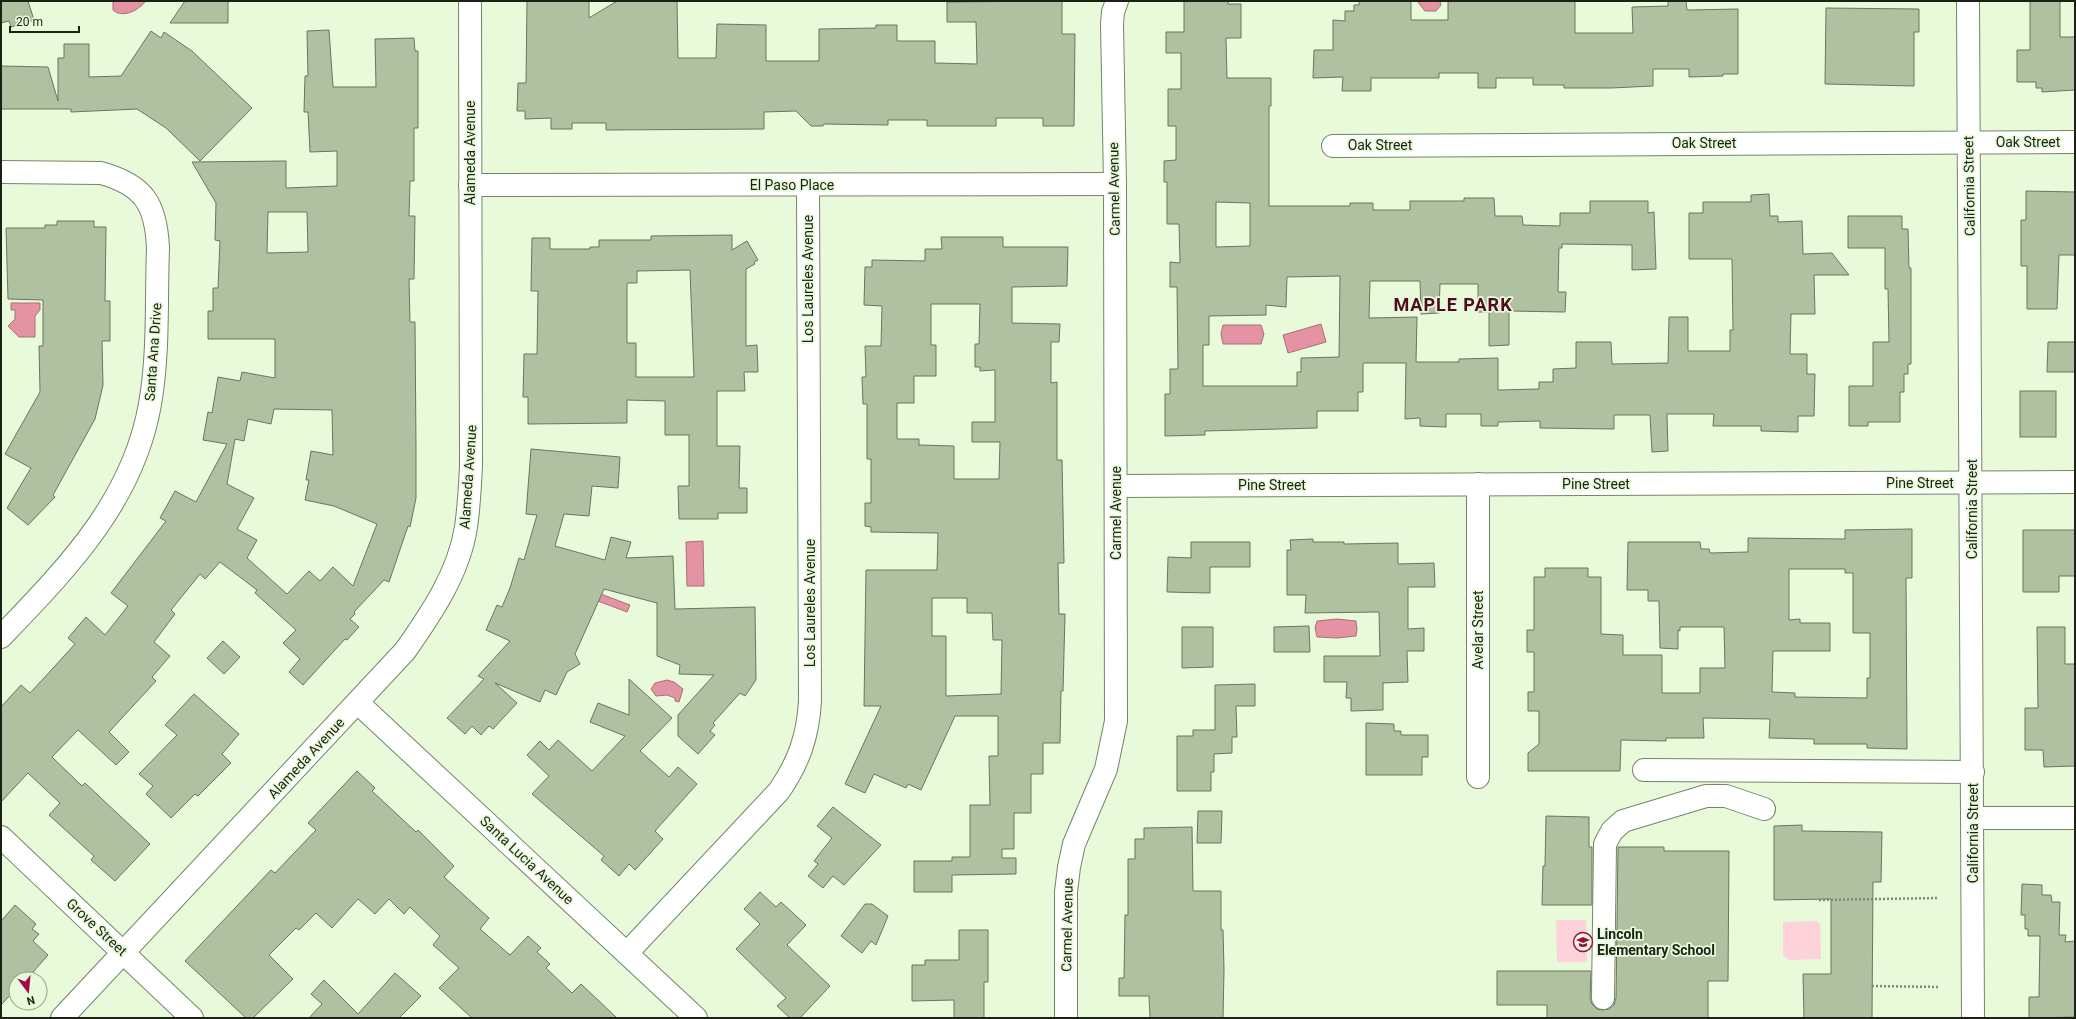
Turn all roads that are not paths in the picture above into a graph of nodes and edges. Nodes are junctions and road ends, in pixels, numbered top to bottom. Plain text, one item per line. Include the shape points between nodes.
1 (470, 1) edge
2 (1117, 1) edge
3 (1968, 1) edge
4 (1968, 142) junction
5 (2075, 142) edge
6 (1333, 146) dead end
7 (1, 172) edge
8 (1115, 184) junction
9 (470, 185) junction
10 (808, 186) junction
11 (2075, 482) edge
12 (1972, 483) junction
13 (1478, 484) junction
14 (1116, 486) junction
15 (1, 637) edge
16 (358, 703) junction
17 (1644, 770) dead end
18 (1973, 772) junction
19 (1478, 777) dead end
20 (1764, 809) dead end
21 (1973, 818) junction
22 (2075, 818) edge
23 (1, 837) edge
24 (123, 952) junction
25 (627, 953) junction
26 (1604, 998) dead end
27 (62, 1018) edge
28 (192, 1018) edge
29 (696, 1018) edge
30 (1066, 1018) edge
31 (1973, 1018) edge

1 - 9 street, Alameda Avenue
2 - 8 street, Carmel Avenue via 1112,12
3 - 4 street, California Street
4 - 5 street, Oak Street
4 - 6 street, Oak Street
4 - 12 street, California Street
7 - 15 street, Santa Ana Drive via 101,173 116,177 144,194 157,227 158,248 153,381 144,429 134,459 105,517 81,551
8 - 10 street, El Paso Place
8 - 14 street, Carmel Avenue
9 - 10 street, El Paso Place
9 - 16 street, Alameda Avenue via 472,451 466,528 453,569 428,617 405,651
10 - 25 street, Los Laureles Avenue via 810,701 806,739 796,764 779,791
11 - 12 street, Pine Street
12 - 13 street, Pine Street
12 - 18 street, California Street
13 - 14 street, Pine Street
13 - 19 street, Avelar Street
14 - 30 street, Carmel Avenue via 1116,721 1106,769 1077,837 1069,867 1066,892
16 - 24 street, Alameda Avenue
16 - 25 street, Santa Lucia Avenue
17 - 18 street
18 - 21 street, California Street
20 - 26 street via 1726,796 1706,796 1623,821 1612,831 1605,844
21 - 22 street
21 - 31 street, California Street
23 - 24 street, Grove Street
24 - 27 street, Alameda Avenue
24 - 28 street, Grove Street
25 - 29 street, Santa Lucia Avenue

